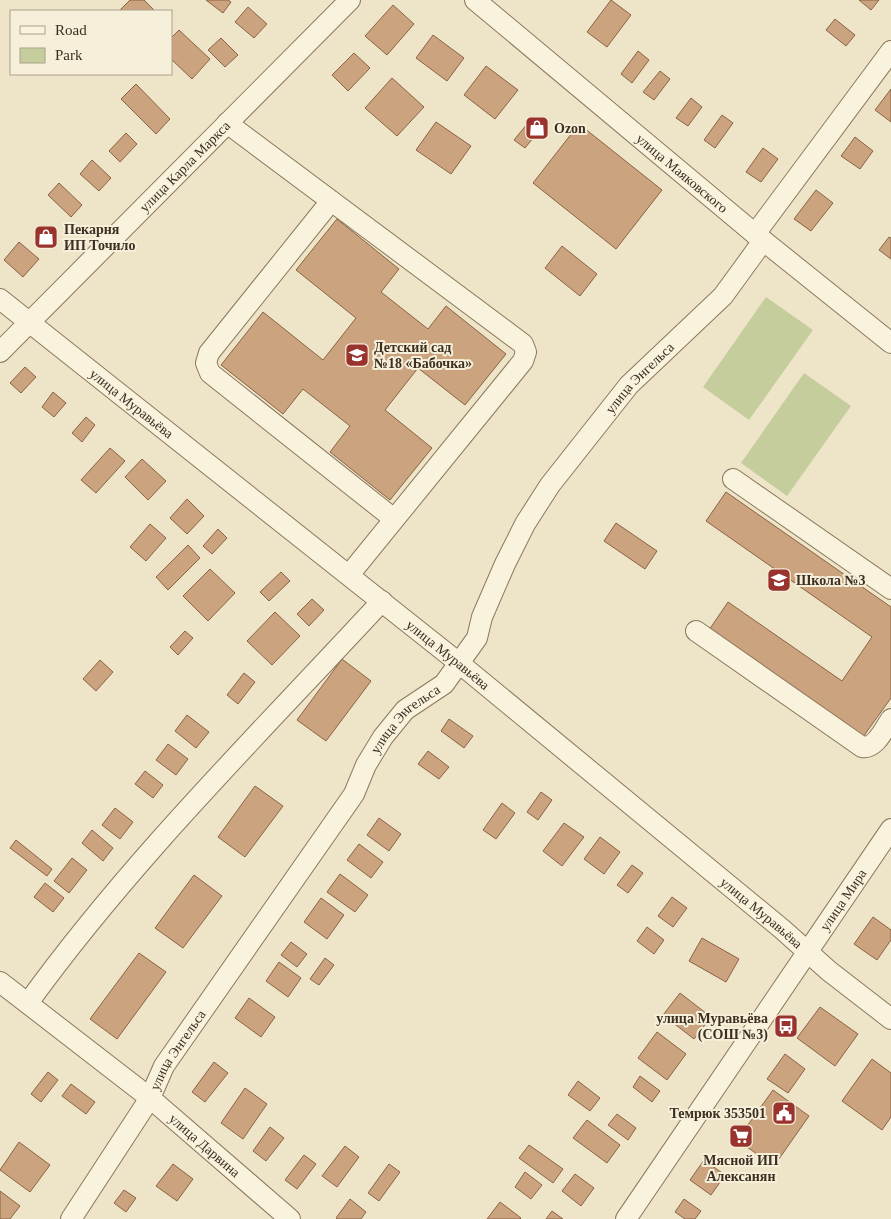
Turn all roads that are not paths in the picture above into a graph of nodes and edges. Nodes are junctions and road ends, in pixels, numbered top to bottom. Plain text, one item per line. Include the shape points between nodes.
1 (350, 0) edge
2 (475, 0) edge
3 (891, 51) edge
4 (227, 124) junction
5 (330, 201) junction
6 (759, 238) junction
7 (0, 298) edge
8 (30, 321) junction
9 (891, 343) edge
10 (0, 352) edge
11 (733, 480) dead end
12 (394, 519) junction
13 (349, 575) junction
14 (891, 590) edge
15 (382, 601) junction
16 (696, 631) dead end
17 (459, 663) junction
18 (891, 719) edge
19 (891, 829) edge
20 (807, 950) junction
21 (0, 982) edge
22 (28, 1004) junction
23 (891, 1020) edge
24 (150, 1098) junction
25 (71, 1219) edge
26 (290, 1219) edge
27 (626, 1219) edge

1 - 4 street, улица Карла Маркса
2 - 6 street, улица Маяковского
3 - 6 street, улица Энгельса
4 - 5 street
4 - 8 street, улица Карла Маркса
5 - 12 street via 209,353 206,363 210,373
5 - 12 street via 523,344 526,352 523,361
6 - 9 street, улица Маяковского
6 - 17 street, улица Энгельса via 723,296 629,385 550,485 505,564 482,617 477,638
7 - 8 street, улица Муравьёва
8 - 10 street, улица Карла Маркса
8 - 13 street, улица Муравьёва
11 - 14 street
12 - 13 street
13 - 15 street, улица Муравьёва
15 - 17 street, улица Муравьёва
15 - 22 street via 139,864 69,946
16 - 18 street via 862,747 873,744
17 - 20 street, улица Муравьёва
17 - 24 street, улица Энгельса via 444,684 405,710 382,737 354,794 164,1066
19 - 20 street, улица Мира
20 - 23 street, улица Муравьёва
20 - 27 street, улица Мира
21 - 22 street, улица Дарвина
22 - 24 street, улица Дарвина
24 - 25 street, улица Энгельса
24 - 26 street, улица Дарвина

